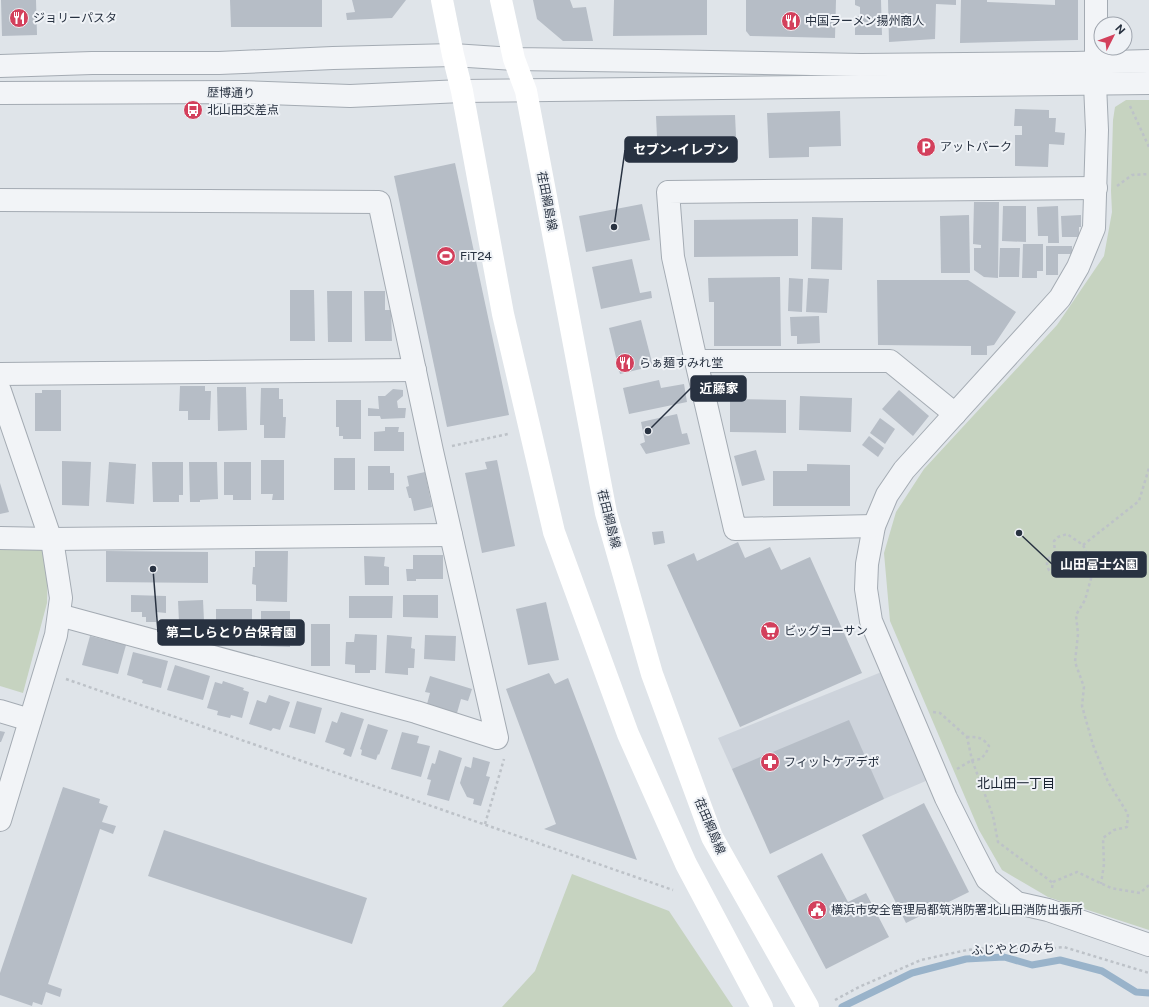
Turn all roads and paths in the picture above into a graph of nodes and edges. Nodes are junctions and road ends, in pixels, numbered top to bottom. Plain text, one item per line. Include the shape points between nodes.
1 (442, 0) edge
2 (501, 0) edge
3 (1096, 0) edge
4 (453, 55) junction
5 (514, 59) junction
6 (1149, 61) edge
7 (1096, 62) junction
8 (0, 66) edge
9 (1149, 83) edge
10 (1095, 84) junction
11 (462, 91) junction
12 (526, 91) junction
13 (0, 93) edge
14 (1129, 104) dead end
15 (1149, 147) edge
16 (1149, 174) edge
17 (1096, 188) junction
18 (0, 200) edge
19 (696, 361) junction
20 (415, 370) junction
21 (0, 374) edge
22 (0, 391) edge
23 (955, 414) junction
24 (504, 434) dead end
25 (432, 450) junction
26 (1149, 468) edge
27 (874, 526) junction
28 (451, 535) junction
29 (0, 538) edge
30 (51, 539) junction
31 (1083, 545) junction
32 (1055, 554) junction
33 (59, 615) junction
34 (45, 672) junction
35 (0, 711) edge
36 (911, 715) junction
37 (30, 720) junction
38 (967, 737) junction
39 (497, 738) junction
40 (972, 760) junction
41 (938, 777) junction
42 (0, 820) edge
43 (485, 824) junction
44 (1053, 883) junction
45 (1101, 884) junction
46 (1149, 885) edge
47 (674, 890) dead end
48 (1048, 910) junction
49 (1149, 945) edge
50 (1149, 973) edge
51 (835, 1000) dead end
52 (762, 1007) edge
53 (808, 1007) edge

1 - 4 main road
2 - 5 main road, 荏田綱島線
3 - 7 street
4 - 5 street
4 - 8 street via 219,63
4 - 11 main road
5 - 7 street via 861,65
5 - 12 main road, 荏田綱島線
6 - 7 street
7 - 10 street
9 - 10 street, 歴博通り
10 - 12 street, 歴博通り
10 - 17 street
11 - 12 street, 歴博通り
11 - 13 street, 歴博通り via 350,96 239,92
11 - 52 main road via 503,314 554,532 628,734 686,864
12 - 53 main road, 荏田綱島線 via 606,513 652,674 712,837
14 - 15 path
16 - 17 path via 1132,175 1111,191
17 - 19 street via 668,192 673,257
17 - 23 street via 1094,228 1078,267 1060,298
18 - 20 street via 380,202
19 - 23 street via 890,361
19 - 27 street via 734,529
20 - 21 street
20 - 25 street
22 - 30 street
23 - 27 street via 904,470 887,495
24 - 25 path
25 - 28 street
26 - 31 path via 1139,501
27 - 36 street via 867,564 866,589 871,621
28 - 30 street
28 - 39 street
29 - 30 street
30 - 33 street via 61,598
31 - 32 path via 1067,534 1054,541
31 - 45 path via 1095,571 1085,600 1076,615 1078,634 1075,662 1084,687 1082,706 1108,782 1128,814 1127,827 1114,830 1103,838 1104,864
32 - 32 path via 1048,561 1048,568 1059,574 1065,570 1067,562 1064,556
33 - 34 street
33 - 39 street via 416,712
34 - 37 street
34 - 43 path
35 - 37 street
36 - 38 path via 928,711 940,713
36 - 41 street
37 - 42 street
38 - 40 path
38 - 40 path via 984,740 989,746 982,759
39 - 43 path via 504,759
40 - 41 path
40 - 44 path via 993,816 998,842
41 - 48 street via 987,879 1017,902
43 - 47 path
44 - 45 path via 1077,872
44 - 48 path
45 - 46 path via 1140,893
48 - 49 street
50 - 51 path, ふじやとのみち via 1064,947 988,948 920,960 859,986

